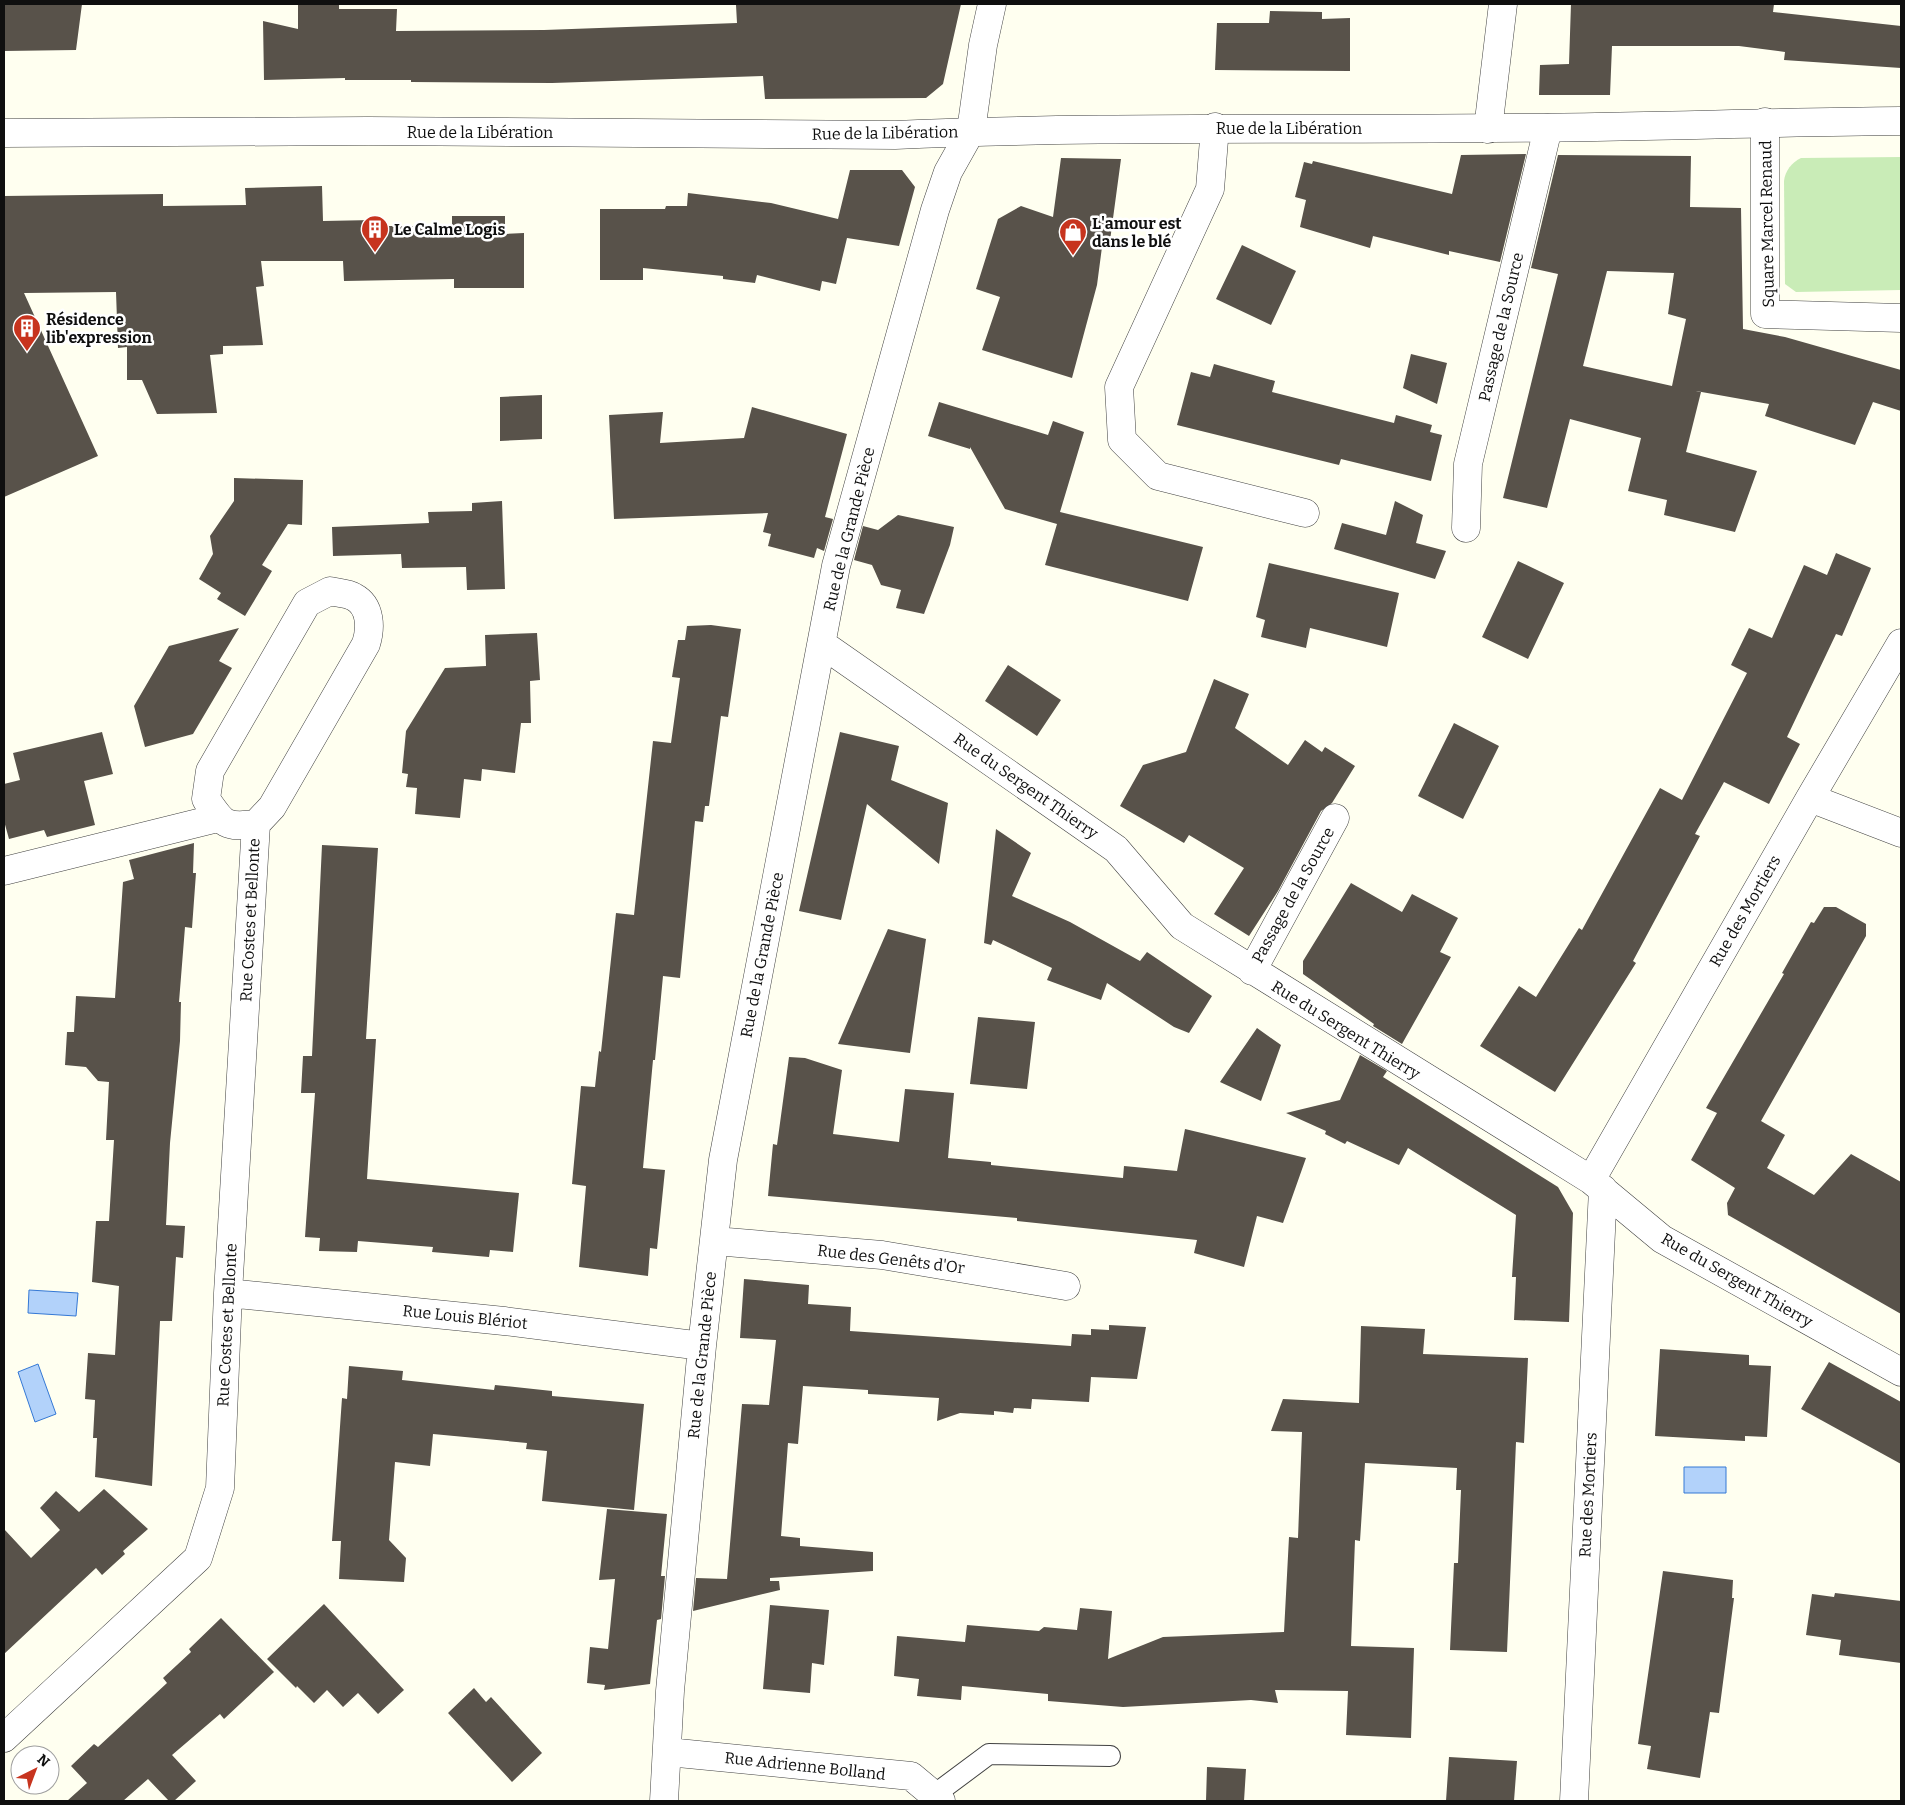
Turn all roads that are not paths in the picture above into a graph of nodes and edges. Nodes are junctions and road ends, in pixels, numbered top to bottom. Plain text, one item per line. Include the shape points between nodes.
1 (992, 4) edge
2 (1503, 4) edge
3 (1901, 121) edge
4 (1765, 122) junction
5 (1215, 127) junction
6 (1488, 128) junction
7 (1548, 128) junction
8 (971, 131) junction
9 (4, 133) edge
10 (1901, 318) edge
11 (1305, 513) dead end
12 (1466, 528) dead end
13 (1901, 643) edge
14 (822, 644) junction
15 (1810, 798) junction
16 (218, 818) junction
17 (1335, 818) dead end
18 (256, 824) junction
19 (1901, 834) edge
20 (4, 872) edge
21 (1252, 971) junction
22 (1597, 1185) junction
23 (715, 1241) junction
24 (1066, 1286) dead end
25 (228, 1293) junction
26 (702, 1346) junction
27 (1901, 1372) edge
28 (4, 1738) edge
29 (668, 1752) junction
30 (1110, 1756) dead end
31 (938, 1798) edge
32 (664, 1801) edge
33 (1574, 1801) edge

1 - 8 street
2 - 6 street
3 - 4 street, Rue de la Libération
4 - 7 street, Rue de la Libération
4 - 10 street, Square Marcel Renaud via 1765,314
5 - 6 street, Rue de la Libération
5 - 8 street, Rue de la Libération
5 - 11 street via 1210,189 1119,387 1122,440 1158,476
6 - 7 street, Rue de la Libération
7 - 12 street, Passage de la Source via 1468,464
8 - 9 street, Rue de la Libération via 895,135 368,131
8 - 14 street, Rue de la Grande Pièce via 948,172 935,210 836,566
13 - 15 street, Rue des Mortiers
14 - 21 street, Rue du Sergent Thierry via 1116,849 1182,926
14 - 23 street, Rue de la Grande Pièce via 723,1160
15 - 19 street
15 - 22 street, Rue des Mortiers
16 - 18 street, Rue Costes et Bellonte via 235,827
16 - 18 street, Rue Costes et Bellonte via 206,799 210,771 307,603 330,591 354,597 367,610 371,629 366,644 272,807
16 - 20 street
17 - 21 street, Passage de la Source
18 - 25 street, Rue Costes et Bellonte
21 - 22 street, Rue du Sergent Thierry
22 - 27 street, Rue du Sergent Thierry via 1662,1239
22 - 33 street, Rue des Mortiers
23 - 24 street, Rue des Genêts d'Or via 882,1255
23 - 26 street, Rue de la Grande Pièce
25 - 26 street, Rue Louis Blériot via 504,1321
25 - 28 street, Rue Costes et Bellonte via 220,1488 198,1558
26 - 29 street, Rue de la Grande Pièce via 670,1691
29 - 31 street, Rue Adrienne Bolland via 911,1776
29 - 32 street, Rue de la Grande Pièce
30 - 31 lane, Rue Adrienne Bolland via 989,1754

